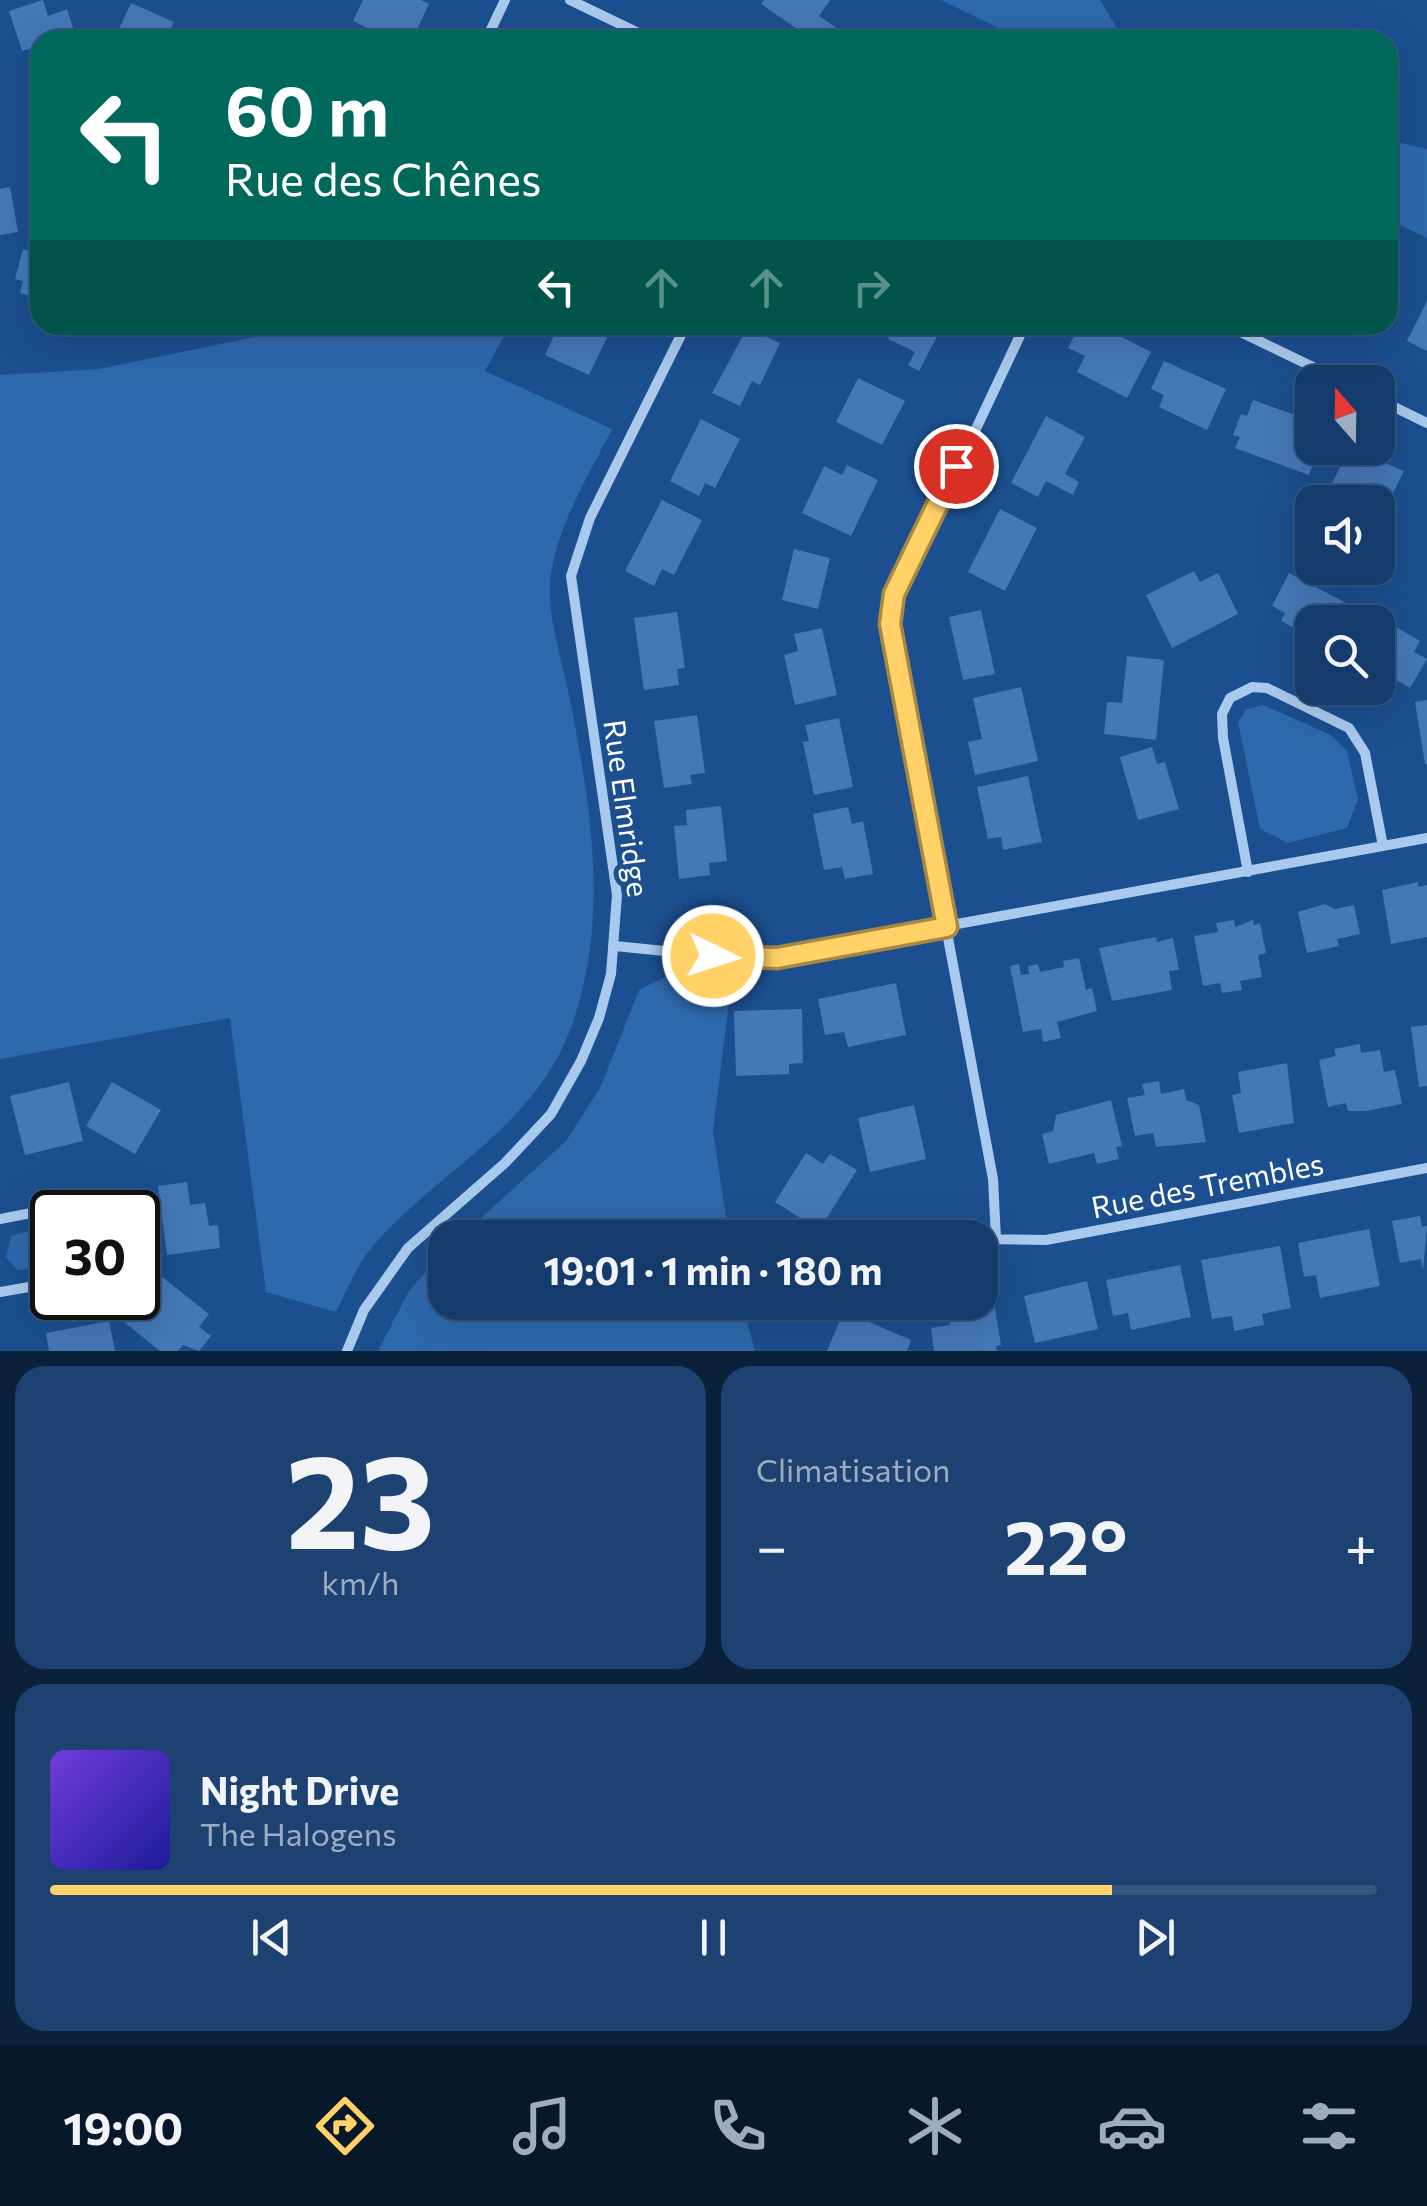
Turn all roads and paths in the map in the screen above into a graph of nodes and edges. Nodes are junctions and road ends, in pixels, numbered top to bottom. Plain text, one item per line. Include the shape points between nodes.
1 (505, 0) edge
2 (570, 0) edge
3 (491, 30) edge
4 (633, 30) edge
5 (681, 335) edge
6 (1019, 335) edge
7 (1247, 335) edge
8 (1309, 365) edge
9 (1395, 407) edge
10 (1427, 423) edge
11 (1427, 838) edge
12 (1383, 846) junction
13 (1248, 872) junction
14 (947, 927) junction
15 (615, 946) junction
16 (1427, 1168) edge
17 (30, 1213) edge
18 (0, 1218) edge
19 (995, 1220) edge
20 (998, 1239) edge
21 (30, 1287) edge
22 (0, 1292) edge
23 (347, 1351) edge

1 - 3 street
2 - 4 street
5 - 15 street, Rue Elmridge via 590,518 570,576 615,875
6 - 14 street via 891,609
7 - 8 street
9 - 10 street
11 - 12 street
12 - 13 street
12 - 13 street via 1356,734 1276,691 1252,687 1230,698 1222,724
13 - 14 street
14 - 15 street via 760,959
14 - 19 street
15 - 23 street, Rue Elmridge via 599,1018 551,1114 399,1258 364,1310
16 - 20 street, Rue des Trembles via 1046,1240
17 - 18 street
21 - 22 street

